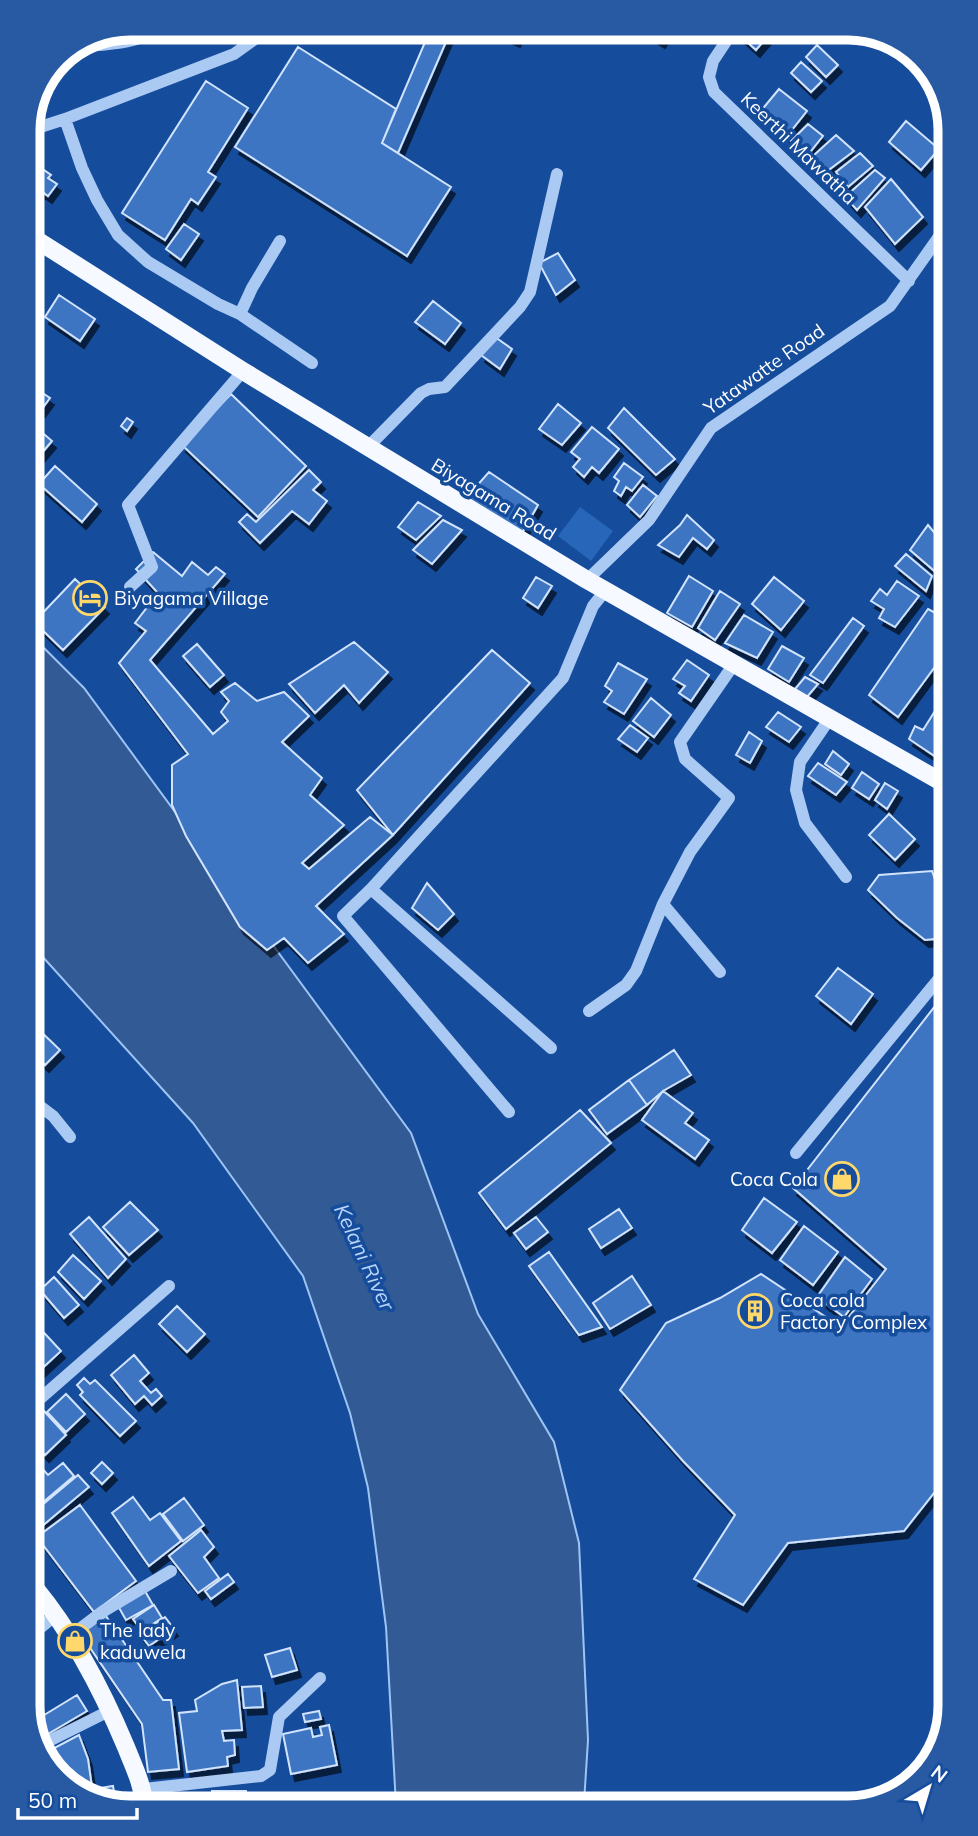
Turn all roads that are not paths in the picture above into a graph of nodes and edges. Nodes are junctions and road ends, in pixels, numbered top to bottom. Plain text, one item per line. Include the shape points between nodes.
1 (137, 40) edge
2 (254, 40) edge
3 (727, 40) edge
4 (104, 44) edge
5 (65, 119) junction
6 (40, 127) edge
7 (557, 174) dead end
8 (938, 238) edge
9 (280, 241) dead end
10 (40, 243) edge
11 (909, 281) junction
12 (240, 314) junction
13 (312, 363) dead end
14 (243, 371) junction
15 (369, 447) junction
16 (587, 580) junction
17 (130, 587) dead end
18 (605, 591) junction
19 (734, 664) junction
20 (830, 718) junction
21 (938, 779) edge
22 (846, 877) dead end
23 (374, 886) junction
24 (663, 904) junction
25 (720, 972) dead end
26 (938, 980) edge
27 (589, 1011) dead end
28 (551, 1048) dead end
29 (40, 1106) edge
30 (509, 1112) dead end
31 (70, 1137) dead end
32 (796, 1153) dead end
33 (169, 1286) dead end
34 (40, 1399) edge
35 (171, 1571) dead end
36 (40, 1594) edge
37 (57, 1614) junction
38 (40, 1628) edge
39 (69, 1637) junction
40 (320, 1678) dead end
41 (111, 1710) junction
42 (48, 1742) edge
43 (144, 1789) junction
44 (144, 1796) edge

1 - 4 street
2 - 5 street via 234,54
3 - 11 street, Keerthi Mawatha via 713,61 709,77 714,92
5 - 6 street
5 - 12 street via 97,200 118,234 148,262
7 - 15 street via 530,292 520,307 445,387 421,393
8 - 11 street, Yatawatte Road
9 - 12 street
10 - 14 main road, Biyagama Road
11 - 16 street, Yatawatte Road via 890,306 711,428 649,520
12 - 13 street
14 - 15 main road, Biyagama Road
14 - 17 street via 128,505 152,567
15 - 16 main road, Biyagama Road
16 - 18 main road, Biyagama Road
18 - 19 main road, Biyagama Road
18 - 23 street via 593,606 563,678
19 - 20 main road, Biyagama Road
19 - 24 street via 680,742 685,759 729,798 690,852
20 - 21 main road, Biyagama Road
20 - 22 street via 800,762 796,790 804,823
23 - 28 street via 371,889
23 - 30 street via 343,916
24 - 25 street
24 - 27 street via 636,971 626,985
26 - 32 street
29 - 31 street
33 - 34 street
35 - 39 street
36 - 37 main road
37 - 38 street
37 - 39 main road
39 - 41 main road
40 - 43 street via 279,1717 270,1770 261,1776
41 - 42 street
41 - 43 main road
43 - 44 main road

